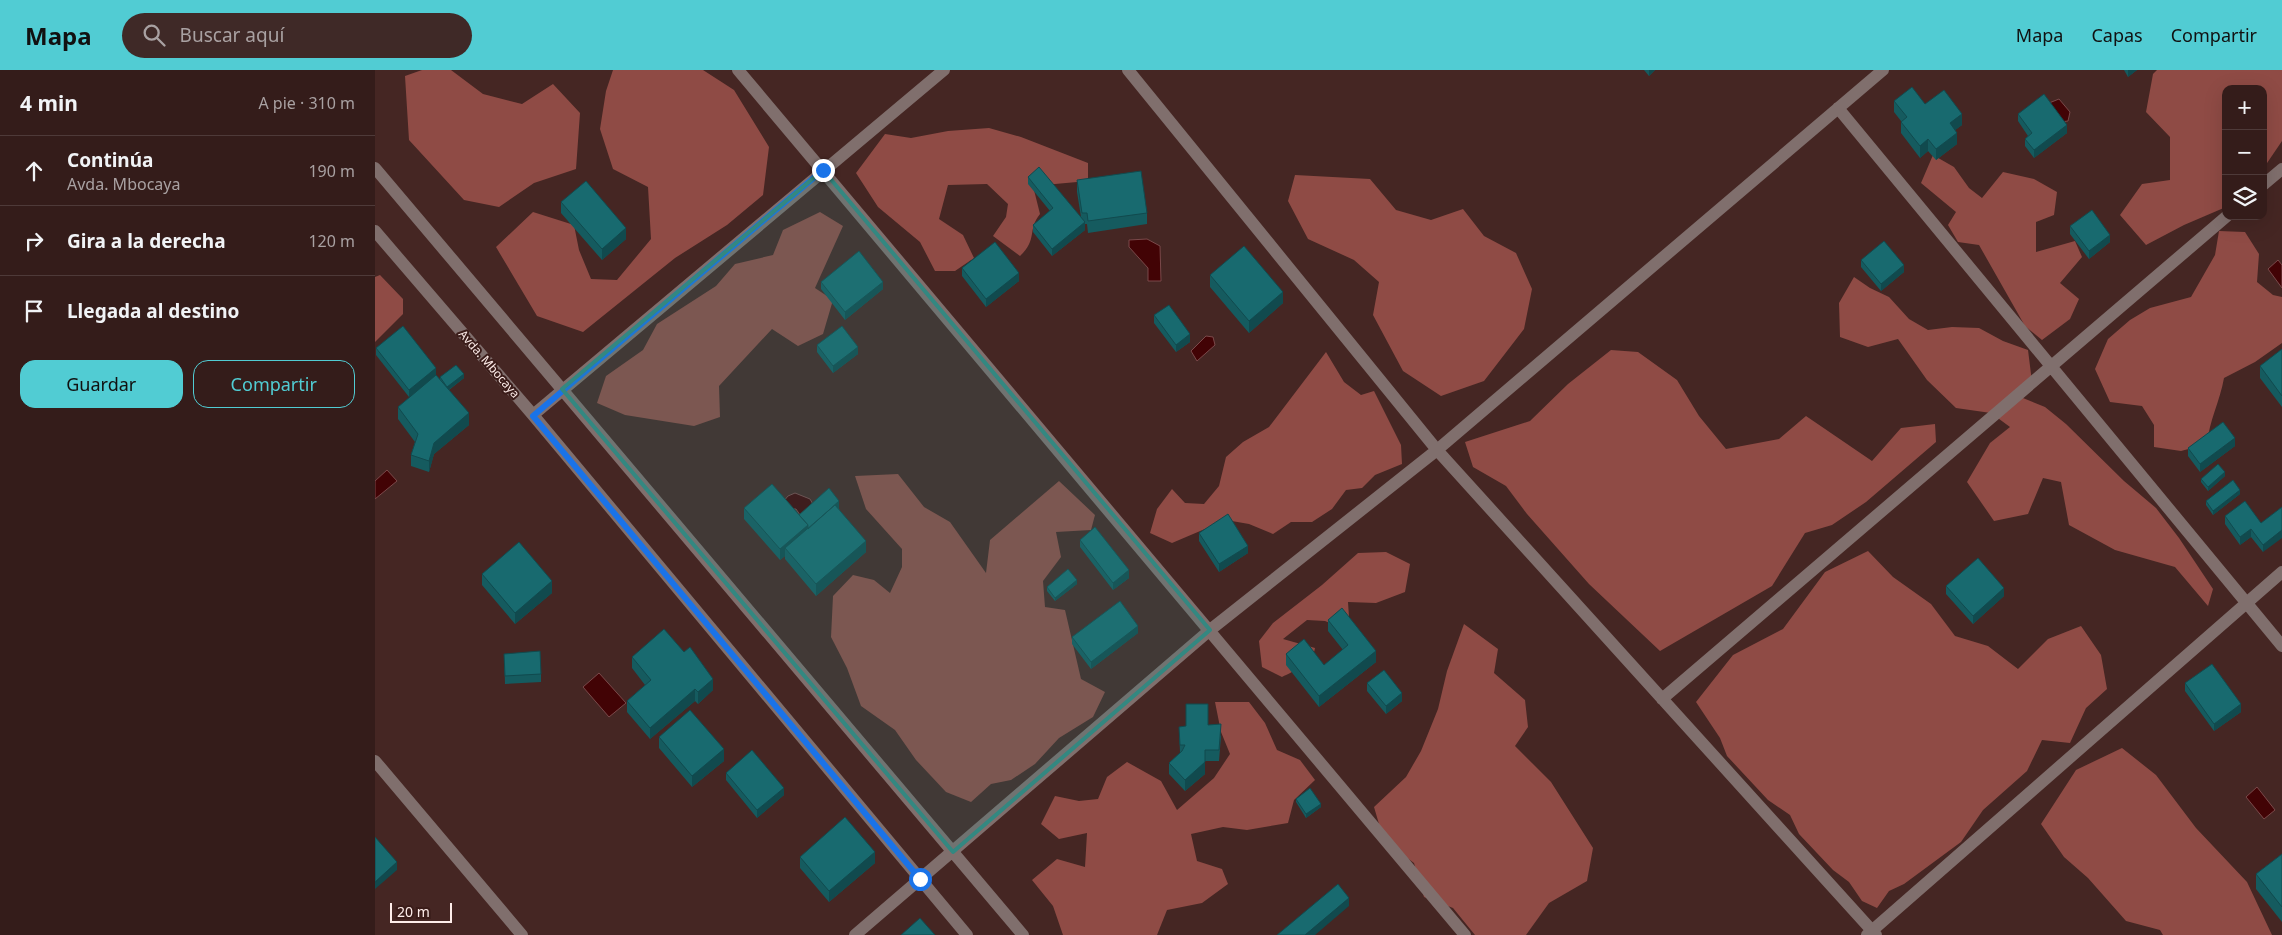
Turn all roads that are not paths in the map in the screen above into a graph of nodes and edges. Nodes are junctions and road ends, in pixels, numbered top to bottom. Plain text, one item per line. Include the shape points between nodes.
1 (738, 70) edge
2 (944, 70) edge
3 (1128, 70) edge
4 (1883, 70) edge
5 (1838, 108) junction
6 (375, 168) edge
7 (2282, 169) edge
8 (823, 170) junction
9 (2267, 182) edge
10 (2222, 220) edge
11 (375, 231) edge
12 (2051, 366) junction
13 (562, 389) junction
14 (533, 416) junction
15 (1437, 450) junction
16 (2282, 572) edge
17 (2245, 602) junction
18 (1210, 630) junction
19 (2282, 646) edge
20 (1662, 698) junction
21 (375, 761) edge
22 (953, 852) junction
23 (920, 879) junction
24 (1871, 934) edge
25 (522, 935) edge
26 (855, 935) edge
27 (967, 935) edge
28 (1023, 935) edge
29 (1465, 935) edge

1 - 8 street
2 - 8 street
3 - 15 street
4 - 5 street
5 - 12 street
5 - 15 street
6 - 13 street
7 - 9 street
8 - 13 street
8 - 18 street
10 - 12 street
11 - 14 street, Avda. Mbocaya
12 - 17 street
12 - 20 street
13 - 14 street
13 - 22 street
14 - 23 street, Avda. Mbocaya
15 - 18 street
15 - 20 street
16 - 17 street
17 - 19 street
17 - 24 street
18 - 22 street
18 - 29 street
20 - 24 street
21 - 25 street
22 - 23 street
22 - 28 street
23 - 26 street
23 - 27 street, Avda. Mbocaya

